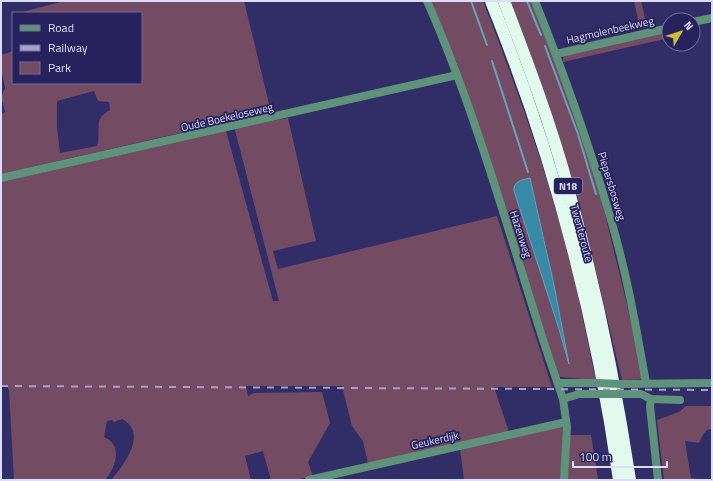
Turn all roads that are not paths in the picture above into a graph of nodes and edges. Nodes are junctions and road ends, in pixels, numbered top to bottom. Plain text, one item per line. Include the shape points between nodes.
1 (427, 1) edge
2 (491, 1) edge
3 (504, 1) edge
4 (535, 1) edge
5 (712, 18) edge
6 (701, 20) edge
7 (661, 30) edge
8 (556, 54) junction
9 (457, 75) junction
10 (1, 178) edge
11 (559, 383) junction
12 (646, 383) junction
13 (712, 383) edge
14 (563, 399) junction
15 (651, 399) junction
16 (680, 400) dead end
17 (566, 422) junction
18 (309, 480) edge
19 (564, 480) edge
20 (619, 480) edge
21 (630, 480) edge
22 (658, 480) edge

1 - 9 street, Hazenweg
2 - 20 highway, Twenteroute / N18 via 533,114 572,247 600,365
3 - 21 highway, Twenteroute / N18 via 542,103 571,198 610,362
4 - 8 street, Piepersbosweg
5 - 6 street
7 - 8 street, Hagmolenbeekweg
8 - 12 street, Piepersbosweg via 585,134 610,215 631,299
9 - 10 street, Oude Boekeloseweg
9 - 11 street, Hazenweg
11 - 12 street, bridge
11 - 14 street, Hazenweg
12 - 13 street
14 - 15 street, bridge via 579,394 641,394
14 - 17 street, Hazenweg
15 - 16 street
15 - 22 street
17 - 18 street, Geukerdijk
17 - 19 street, Hazenweg

